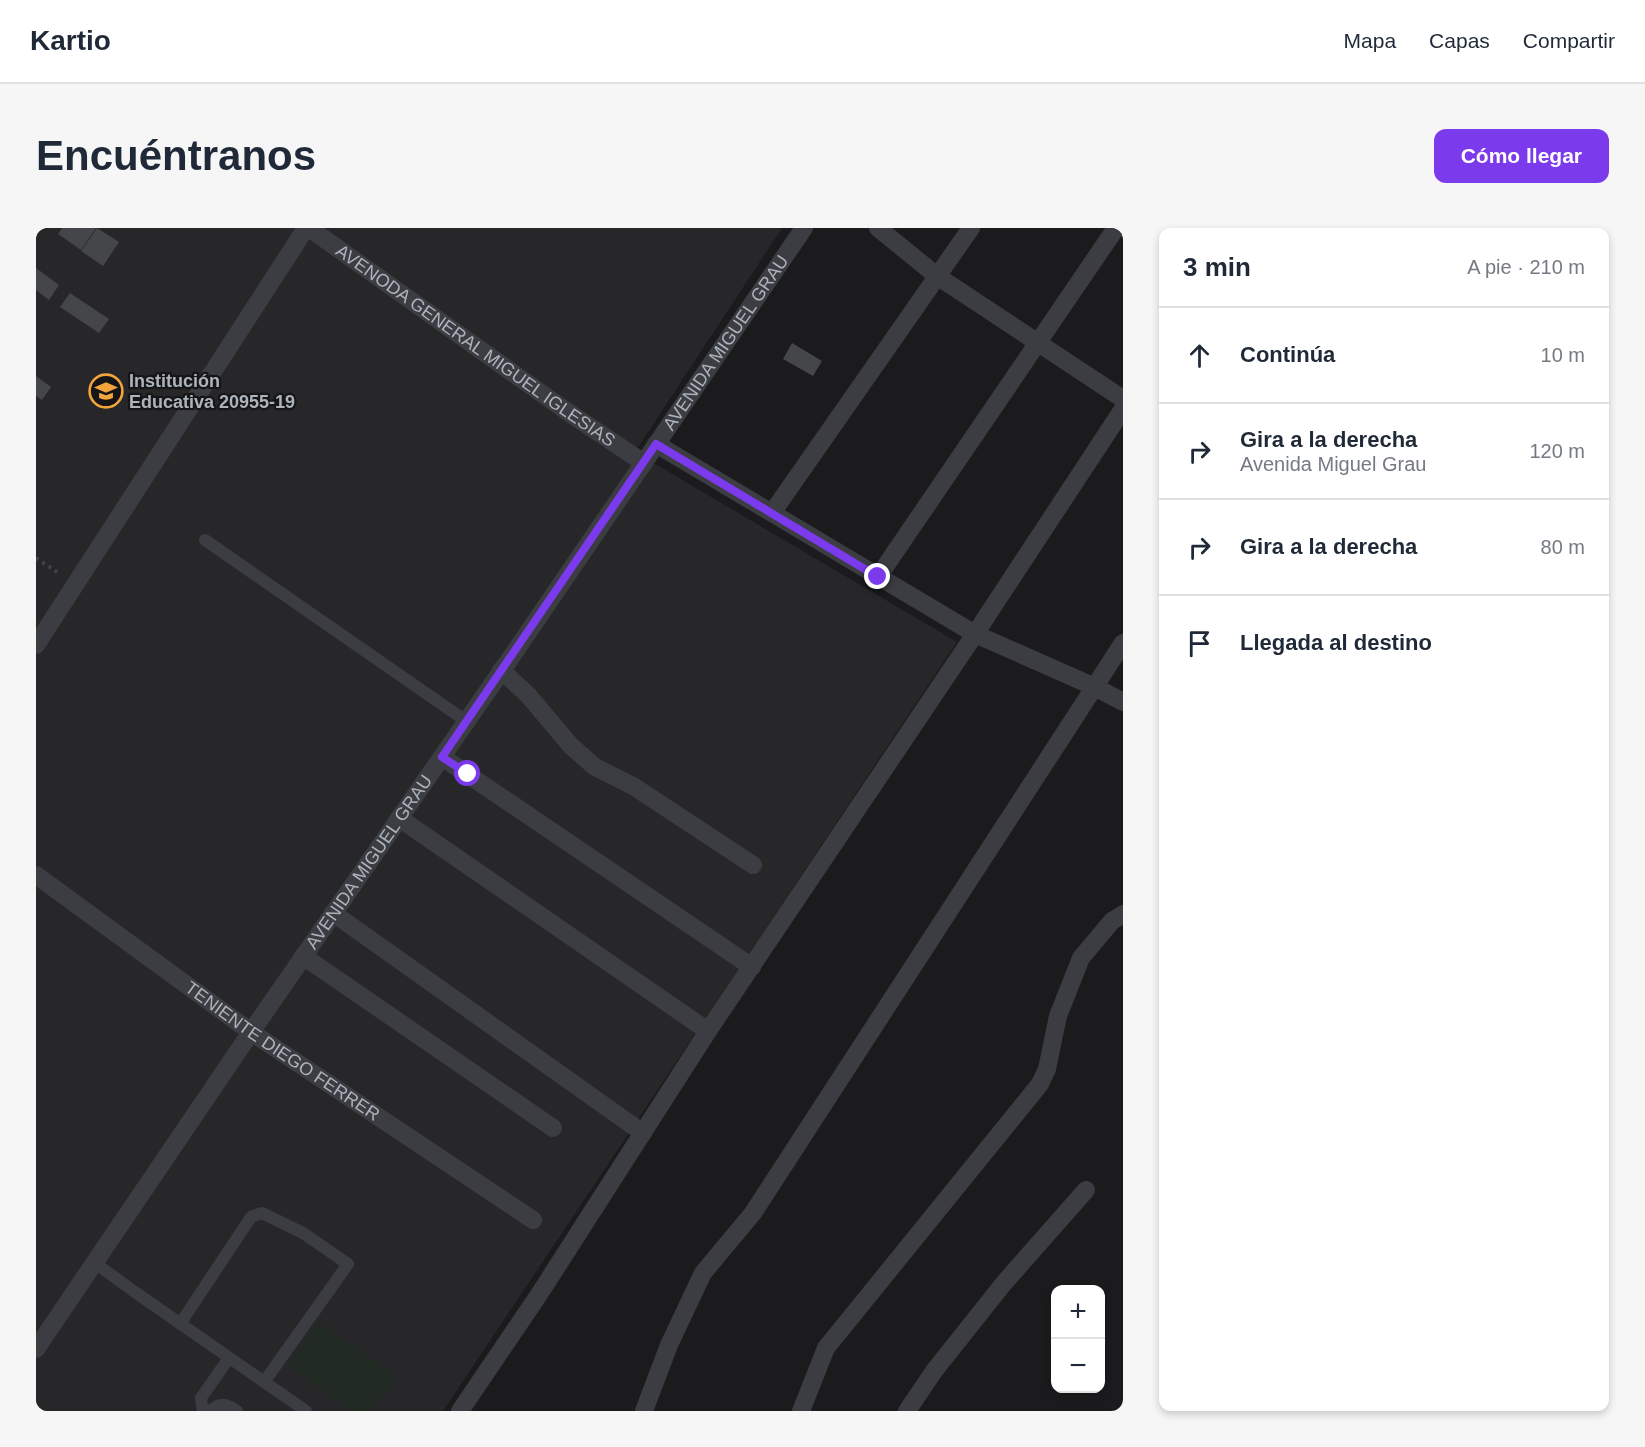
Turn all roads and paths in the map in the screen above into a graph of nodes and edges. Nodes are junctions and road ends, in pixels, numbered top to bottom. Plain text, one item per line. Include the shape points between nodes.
1 (308, 228) edge
2 (804, 228) edge
3 (878, 228) edge
4 (971, 228) edge
5 (1116, 228) edge
6 (937, 276) junction
7 (1037, 343) junction
8 (1123, 399) edge
9 (1123, 410) edge
10 (656, 444) junction
11 (644, 463) junction
12 (772, 513) junction
13 (205, 540) dead end
14 (36, 558) edge
15 (878, 577) junction
16 (75, 585) junction
17 (975, 634) junction
18 (1123, 643) edge
19 (36, 645) edge
20 (501, 670) junction
21 (1095, 687) junction
22 (1123, 702) edge
23 (466, 722) junction
24 (442, 757) junction
25 (399, 818) junction
26 (753, 865) dead end
27 (36, 875) edge
28 (333, 913) junction
29 (1123, 914) edge
30 (303, 956) junction
31 (752, 967) junction
32 (708, 1031) junction
33 (251, 1032) junction
34 (553, 1128) dead end
35 (643, 1133) junction
36 (1086, 1190) dead end
37 (533, 1221) dead end
38 (95, 1263) junction
39 (180, 1323) junction
40 (36, 1349) edge
41 (229, 1358) junction
42 (264, 1382) junction
43 (209, 1411) edge
44 (237, 1411) edge
45 (306, 1411) edge
46 (460, 1411) edge
47 (644, 1411) edge
48 (801, 1411) edge
49 (907, 1411) edge

1 - 11 street, AVENODA GENERAL MIGUEL IGLESIAS
1 - 16 street
2 - 10 street, AVENIDA MIGUEL GRAU
3 - 6 street
4 - 6 street
5 - 7 street
6 - 7 street
6 - 12 street
7 - 8 street
7 - 15 street
9 - 17 street
10 - 11 street, AVENIDA MIGUEL GRAU
10 - 12 street
11 - 20 street, AVENIDA MIGUEL GRAU
12 - 15 street
13 - 23 lane
14 - 16 path
15 - 17 street
16 - 19 street
17 - 21 street
17 - 31 street
18 - 21 street
20 - 23 street, AVENIDA MIGUEL GRAU
20 - 26 street via 595,767 633,786
21 - 22 street
21 - 47 street via 753,1213 703,1274 669,1345
23 - 24 street, AVENIDA MIGUEL GRAU
24 - 25 street, AVENIDA MIGUEL GRAU
24 - 31 street
25 - 28 street, AVENIDA MIGUEL GRAU
25 - 32 street
27 - 33 street, TENIENTE DIEGO FERRER
28 - 30 street, AVENIDA MIGUEL GRAU
28 - 35 street
29 - 48 street via 1112,921 1081,958 1058,1016 1040,1084 826,1348
30 - 33 street, AVENIDA MIGUEL GRAU
30 - 34 street
31 - 32 street
32 - 35 street
33 - 37 street, TENIENTE DIEGO FERRER
33 - 38 street, AVENIDA MIGUEL GRAU
35 - 46 street
36 - 49 street via 1004,1282
38 - 39 lane
38 - 40 street, AVENIDA MIGUEL GRAU
39 - 41 lane
39 - 42 lane via 250,1217 262,1212 303,1233 348,1264
41 - 42 lane
41 - 43 lane via 201,1398 202,1407
42 - 45 lane
43 - 44 lane via 222,1404

